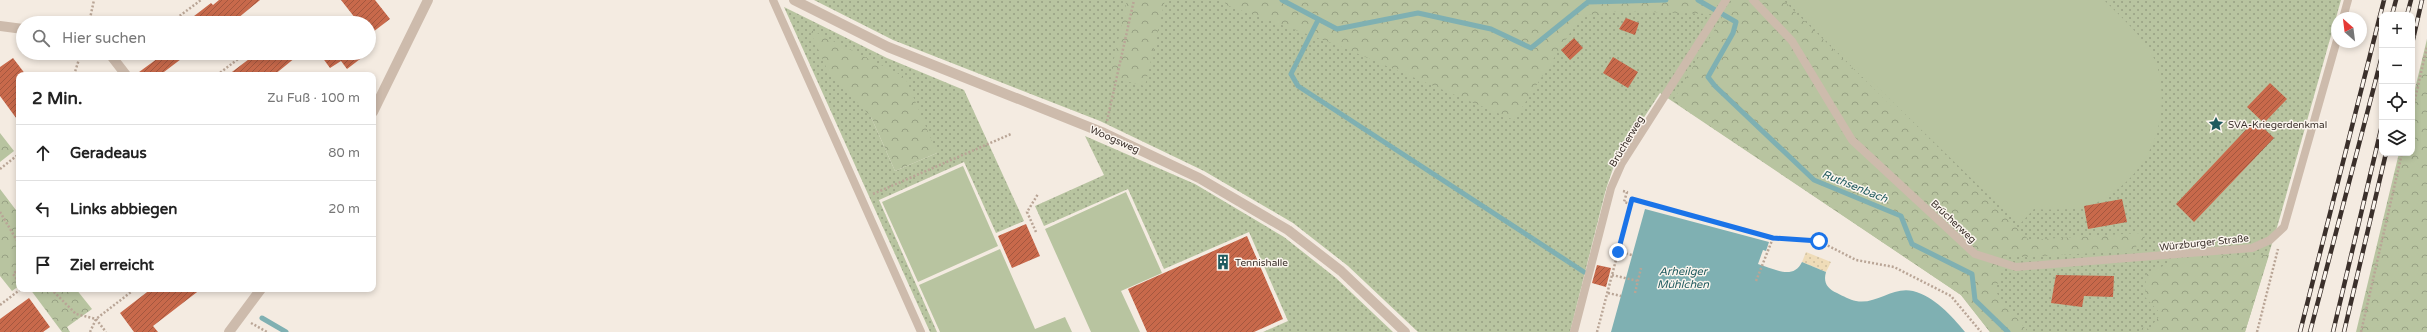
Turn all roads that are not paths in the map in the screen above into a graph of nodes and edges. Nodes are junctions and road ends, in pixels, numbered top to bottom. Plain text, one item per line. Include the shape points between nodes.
1 (428, 0) edge
2 (773, 0) edge
3 (794, 0) edge
4 (1726, 0) edge
5 (1753, 0) edge
6 (2348, 0) edge
7 (2345, 12) edge
8 (0, 26) edge
9 (16, 28) edge
10 (2335, 48) edge
11 (114, 60) edge
12 (124, 72) edge
13 (376, 106) edge
14 (1975, 254) joint
15 (259, 292) edge
16 (229, 332) edge
17 (921, 332) edge
18 (1405, 332) edge
19 (1574, 332) edge

1 - 13 street
2 - 17 lane
3 - 18 street, Woogsweg via 888,47 1104,133 1199,178 1288,230 1341,271
4 - 19 lane, Brücherweg via 1622,163 1614,182
5 - 14 lane, Brücherweg via 1792,41 1852,140
6 - 7 lane
8 - 9 street
10 - 14 lane, Würzburger Straße via 2284,227 2270,240 2252,248 2016,267
11 - 12 street
15 - 16 street

